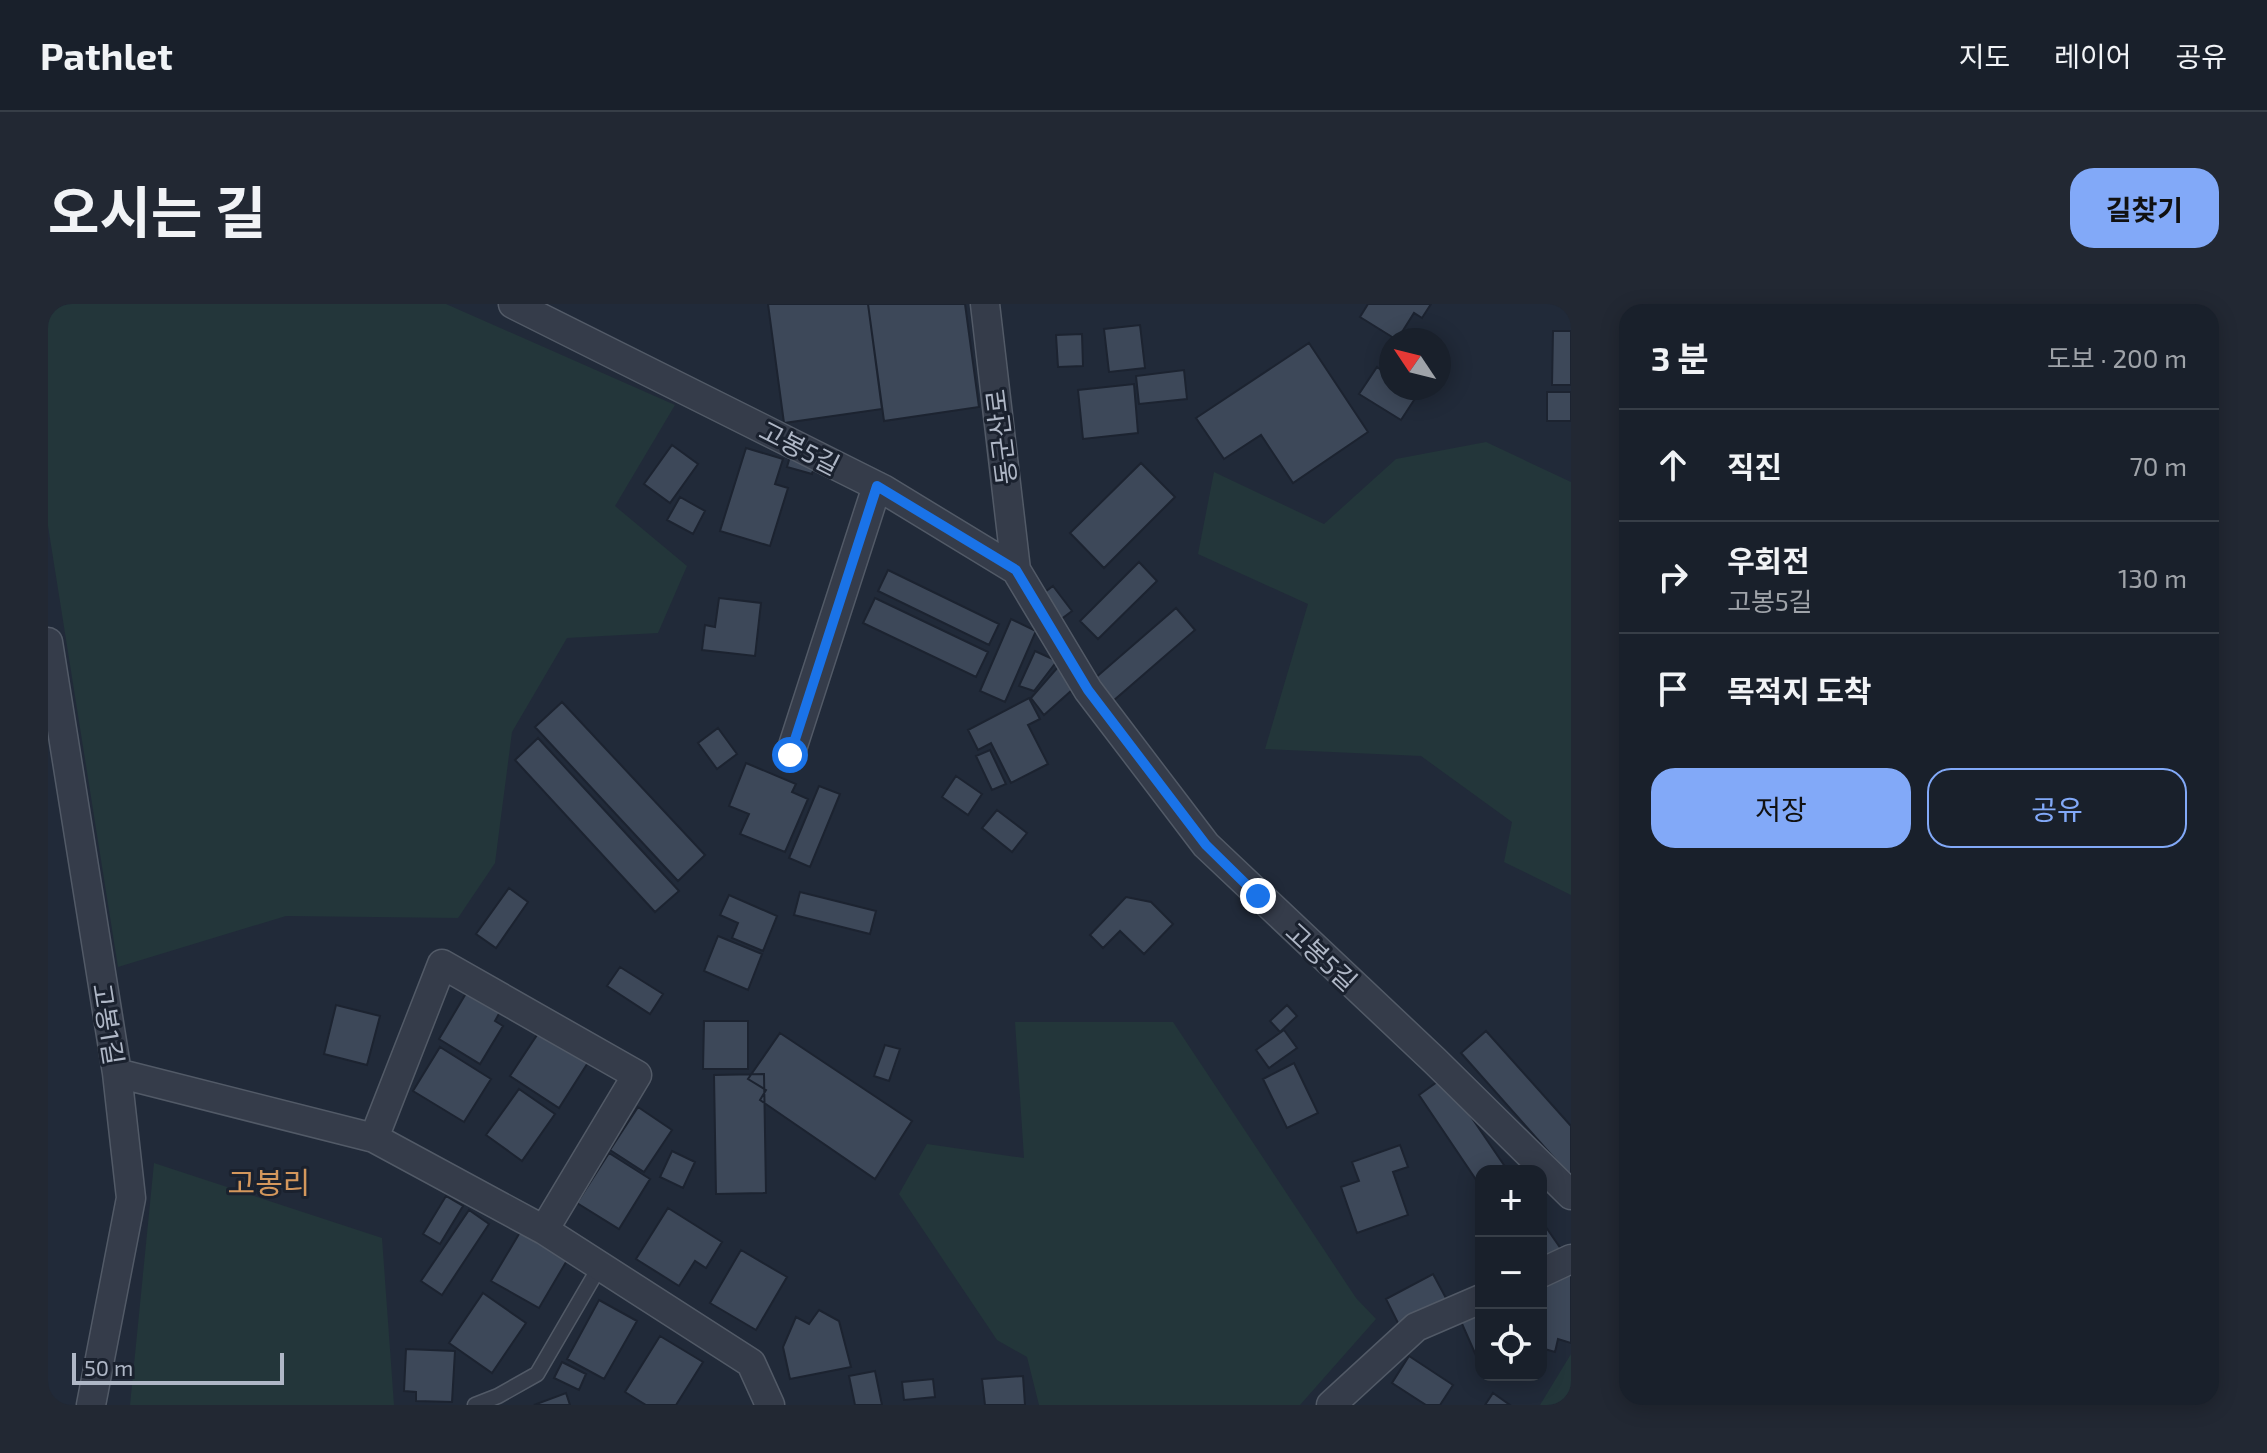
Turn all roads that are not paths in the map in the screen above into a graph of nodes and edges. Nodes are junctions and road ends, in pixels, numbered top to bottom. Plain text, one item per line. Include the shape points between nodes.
1 (513, 304) edge
2 (985, 304) edge
3 (877, 486) junction
4 (1016, 570) junction
5 (48, 642) edge
6 (790, 755) dead end
7 (117, 1073) junction
8 (374, 1138) junction
9 (1571, 1195) edge
10 (544, 1230) junction
11 (1571, 1259) edge
12 (600, 1266) junction
13 (1547, 1270) edge
14 (1475, 1302) edge
15 (91, 1405) edge
16 (475, 1405) edge
17 (770, 1405) edge
18 (1331, 1405) edge

1 - 3 street, 고봉5길
2 - 4 street, 동군산로
3 - 4 street, 고봉5길
3 - 6 street
4 - 9 street, 고봉5길 via 1088,690 1206,845
5 - 7 street, 고봉1길
7 - 8 street
7 - 15 street, 고봉1길 via 131,1198
8 - 10 street
8 - 10 street via 442,964 637,1075
10 - 12 street
11 - 13 street
12 - 16 lane via 537,1374
12 - 17 street via 751,1363
14 - 18 street via 1416,1327

